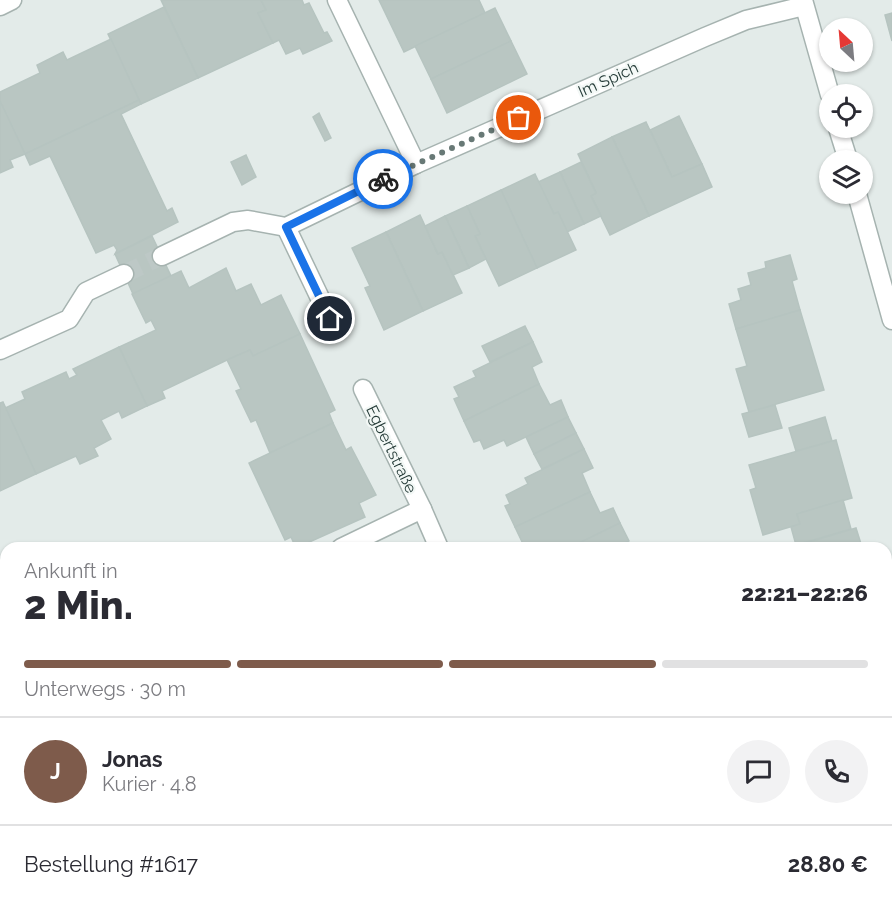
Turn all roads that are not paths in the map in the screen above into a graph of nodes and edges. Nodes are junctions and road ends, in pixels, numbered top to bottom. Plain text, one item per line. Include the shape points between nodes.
1 (12, 0) edge
2 (337, 0) edge
3 (803, 3) edge
4 (0, 6) edge
5 (827, 84) edge
6 (416, 164) junction
7 (860, 204) edge
8 (286, 227) junction
9 (162, 256) tunnel mouth
10 (124, 274) tunnel mouth
11 (330, 319) dead end
12 (892, 320) edge
13 (0, 350) edge
14 (363, 389) dead end
15 (422, 509) junction
16 (353, 542) edge
17 (437, 542) edge

1 - 4 street
2 - 6 street
3 - 5 street
3 - 6 street, Im Spich via 705,36
6 - 8 street, Im Spich
7 - 12 street
8 - 9 street via 248,220 233,222
8 - 11 street
10 - 13 street via 86,292 69,319
14 - 15 street, Egbertstraße
15 - 16 street, Egbertstraße
15 - 17 street, Egbertstraße

